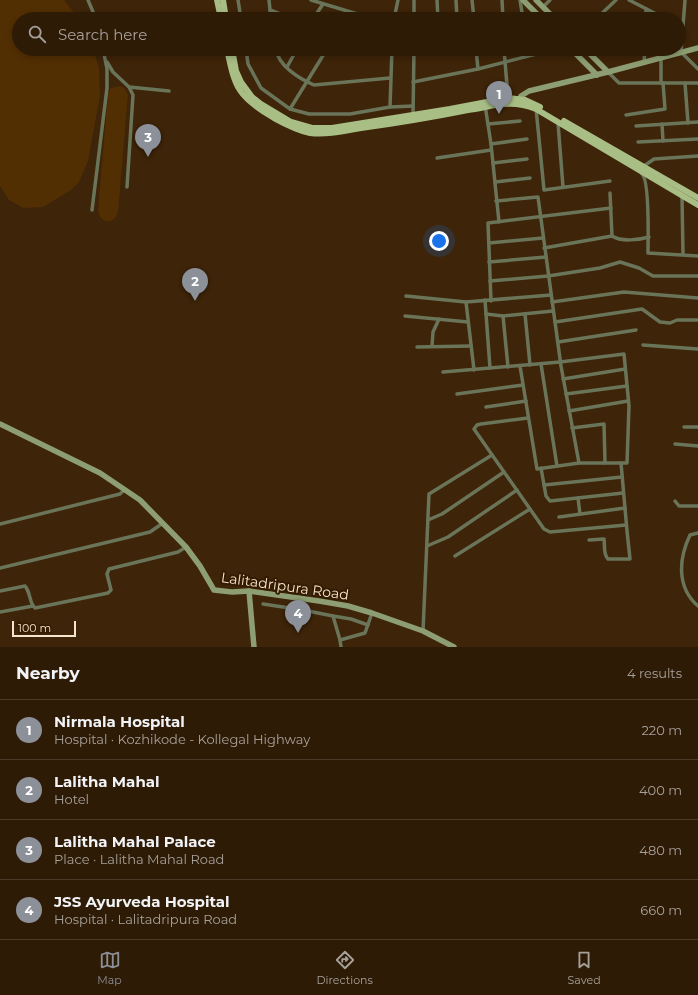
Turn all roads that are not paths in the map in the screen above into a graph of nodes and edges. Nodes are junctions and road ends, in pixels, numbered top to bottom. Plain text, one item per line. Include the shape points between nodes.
1 (88, 0) edge
2 (217, 0) edge
3 (223, 0) edge
4 (238, 0) edge
5 (269, 0) edge
6 (311, 0) edge
7 (398, 0) edge
8 (414, 0) edge
9 (438, 0) edge
10 (456, 0) edge
11 (472, 0) edge
12 (502, 0) edge
13 (521, 0) edge
14 (536, 0) edge
15 (550, 0) edge
16 (616, 0) edge
17 (629, 0) edge
18 (685, 0) edge
19 (323, 4) junction
20 (543, 7) junction
21 (646, 9) joint
22 (270, 10) joint
23 (93, 12) edge
24 (220, 12) edge
25 (225, 12) edge
26 (240, 12) edge
27 (275, 12) edge
28 (318, 12) edge
29 (349, 12) edge
30 (395, 12) edge
31 (414, 12) edge
32 (438, 12) edge
33 (457, 12) edge
34 (473, 12) edge
35 (503, 12) edge
36 (522, 12) edge
37 (534, 12) edge
38 (548, 12) edge
39 (603, 12) edge
40 (652, 12) edge
41 (683, 12) edge
42 (698, 48) edge
43 (686, 51) edge
44 (229, 56) edge
45 (233, 56) edge
46 (247, 56) edge
47 (277, 56) edge
48 (293, 56) edge
49 (323, 56) edge
50 (392, 56) edge
51 (414, 56) edge
52 (477, 56) edge
53 (505, 56) edge
54 (526, 56) edge
55 (578, 56) edge
56 (592, 56) edge
57 (644, 56) edge
58 (668, 56) edge
59 (685, 56) edge
60 (105, 57) joint
61 (661, 58) junction
62 (505, 62) junction
63 (644, 62) junction
64 (287, 67) junction
65 (698, 68) edge
66 (478, 69) junction
67 (608, 72) junction
68 (596, 75) junction
69 (390, 78) junction
70 (308, 82) junction
71 (413, 82) junction
72 (662, 83) junction
73 (685, 83) junction
74 (698, 83) edge
75 (129, 87) junction
76 (169, 91) dead end
77 (508, 98) junction
78 (519, 101) junction
79 (485, 105) junction
80 (390, 106) junction
81 (413, 106) junction
82 (537, 107) junction
83 (290, 109) junction
84 (413, 115) junction
85 (626, 115) dead end
86 (520, 121) dead end
87 (558, 122) junction
88 (698, 122) edge
89 (688, 123) junction
90 (488, 124) junction
91 (662, 124) junction
92 (636, 126) dead end
93 (527, 139) dead end
94 (698, 139) edge
95 (663, 141) junction
96 (638, 142) dead end
97 (491, 144) junction
98 (491, 150) junction
99 (698, 156) edge
100 (437, 158) dead end
101 (527, 159) dead end
102 (493, 164) junction
103 (643, 168) junction
104 (530, 178) dead end
105 (610, 181) dead end
106 (495, 182) junction
107 (127, 187) dead end
108 (563, 187) junction
109 (544, 190) junction
110 (610, 193) dead end
111 (682, 196) junction
112 (538, 197) junction
113 (698, 198) edge
114 (496, 202) junction
115 (698, 205) edge
116 (611, 208) junction
117 (92, 210) dead end
118 (540, 217) junction
119 (499, 222) junction
120 (612, 236) junction
121 (648, 237) junction
122 (543, 238) junction
123 (489, 243) junction
124 (544, 248) junction
125 (683, 254) junction
126 (698, 256) edge
127 (546, 257) junction
128 (490, 262) junction
129 (548, 276) junction
130 (698, 276) edge
131 (490, 281) junction
132 (551, 295) junction
133 (406, 296) dead end
134 (698, 298) edge
135 (485, 300) junction
136 (491, 301) junction
137 (466, 302) junction
138 (552, 302) junction
139 (553, 311) junction
140 (486, 314) junction
141 (525, 314) junction
142 (405, 316) dead end
143 (503, 316) junction
144 (440, 319) junction
145 (698, 320) edge
146 (468, 322) junction
147 (555, 322) junction
148 (636, 330) dead end
149 (558, 342) junction
150 (643, 345) dead end
151 (417, 346) dead end
152 (432, 346) junction
153 (471, 346) junction
154 (698, 349) edge
155 (560, 362) junction
156 (541, 364) junction
157 (530, 365) junction
158 (520, 366) junction
159 (508, 367) junction
160 (490, 368) junction
161 (625, 369) junction
162 (474, 370) junction
163 (443, 372) dead end
164 (563, 379) junction
165 (523, 385) junction
166 (627, 386) junction
167 (457, 394) dead end
168 (566, 394) junction
169 (628, 401) junction
170 (526, 402) junction
171 (486, 407) dead end
172 (569, 411) junction
173 (528, 418) junction
174 (0, 424) edge
175 (684, 427) dead end
176 (698, 427) edge
177 (572, 428) junction
178 (675, 444) dead end
179 (698, 446) edge
180 (492, 455) junction
181 (579, 463) junction
182 (605, 463) junction
183 (621, 463) junction
184 (557, 466) junction
185 (541, 468) junction
186 (504, 472) junction
187 (622, 477) junction
188 (544, 485) junction
189 (124, 489) junction
190 (517, 490) junction
191 (623, 493) junction
192 (578, 498) junction
193 (675, 501) dead end
194 (698, 506) edge
195 (625, 508) junction
196 (530, 509) junction
197 (580, 514) junction
198 (559, 517) dead end
199 (428, 520) junction
200 (163, 523) junction
201 (0, 524) edge
202 (626, 525) junction
203 (698, 533) edge
204 (589, 540) dead end
205 (427, 546) junction
206 (186, 547) junction
207 (455, 556) dead end
208 (0, 568) edge
209 (0, 591) edge
210 (249, 591) junction
211 (263, 604) dead end
212 (32, 606) junction
213 (698, 606) edge
214 (0, 612) edge
215 (372, 613) junction
216 (334, 616) junction
217 (368, 625) junction
218 (423, 631) junction
219 (340, 640) junction
220 (254, 647) edge
221 (341, 647) edge
222 (454, 647) edge

1 - 23 street
2 - 24 main road
3 - 25 main road
4 - 26 street
5 - 22 street
6 - 19 street
7 - 30 street
8 - 31 street
9 - 32 street
10 - 33 street
11 - 34 street
12 - 35 street
13 - 36 street
13 - 37 street
14 - 20 street
15 - 20 street
16 - 39 street
17 - 21 street
18 - 41 street
19 - 28 street
19 - 29 street
20 - 38 street
21 - 40 street
22 - 27 street
42 - 43 street
44 - 79 main road via 235,83 249,101 289,126 306,132 338,132 399,123
45 - 84 main road via 236,71 246,90 261,104 302,126 332,128
46 - 83 street via 248,64 262,88
47 - 64 street
48 - 64 street
49 - 70 street
50 - 69 street
51 - 71 street
52 - 66 street
53 - 62 street
54 - 62 street
55 - 68 street
56 - 67 street
57 - 63 street
58 - 61 street
59 - 65 street
60 - 75 street via 113,72
60 - 117 street via 107,88
61 - 63 street
61 - 72 street
62 - 66 street
62 - 77 street
63 - 67 street
64 - 70 street
66 - 71 street
67 - 68 street
67 - 72 street via 619,83
68 - 78 street via 529,91 520,96
69 - 70 street via 314,85
69 - 80 street
70 - 83 street
71 - 81 street
72 - 73 street
72 - 85 street via 665,108
73 - 74 street
73 - 89 street
75 - 76 street
75 - 107 street via 133,100
77 - 78 main road
77 - 79 main road
78 - 79 main road
78 - 82 main road
79 - 84 main road
79 - 90 street
80 - 81 street
80 - 83 street via 350,114 309,114
81 - 84 street
82 - 87 main road
82 - 103 main road
82 - 109 street
86 - 90 street
87 - 103 main road
87 - 108 street
88 - 89 street
89 - 91 street
90 - 97 street
91 - 92 street
91 - 95 street
93 - 97 street
94 - 95 street
95 - 96 street
97 - 98 street
98 - 100 street
98 - 102 street
99 - 103 street via 654,159
101 - 102 street
102 - 106 street
103 - 111 main road
103 - 113 main road
103 - 121 street via 640,172 645,176 648,197
104 - 106 street
105 - 108 street
106 - 114 street
108 - 109 street
109 - 112 street
110 - 116 street
111 - 115 main road
111 - 125 street
112 - 114 street
112 - 118 street
114 - 119 street
116 - 118 street
116 - 120 street
118 - 119 street
118 - 122 street
119 - 123 street via 488,223
120 - 121 street via 617,239
120 - 124 street
121 - 125 street via 648,253
122 - 123 street
122 - 124 street
123 - 128 street
124 - 127 street
125 - 126 street
127 - 128 street
127 - 129 street
128 - 131 street
129 - 130 street via 600,268 620,262 653,276
129 - 131 street
129 - 132 street
131 - 136 street
132 - 136 street
132 - 138 street
133 - 137 street
134 - 138 street via 624,292
135 - 136 street
135 - 137 street
135 - 140 street
137 - 146 street
138 - 139 street
139 - 141 street
139 - 147 street
140 - 143 street
140 - 160 street
141 - 143 street
141 - 157 street
142 - 144 street
143 - 159 street
144 - 146 street
144 - 152 street via 433,332
145 - 147 street via 660,322 642,309
146 - 153 street
147 - 149 street
148 - 149 street
149 - 155 street
150 - 154 street
151 - 152 street
152 - 153 street
153 - 162 street
155 - 156 street
155 - 161 street via 624,354
155 - 164 street
156 - 157 street
156 - 184 street
157 - 158 street
158 - 159 street
158 - 165 street
159 - 160 street
160 - 162 street
161 - 164 street
161 - 166 street
162 - 163 street
164 - 168 street
165 - 167 street
165 - 170 street
166 - 168 street
166 - 169 street
168 - 172 street
169 - 172 street
169 - 183 street via 626,463
170 - 171 street
170 - 173 street
172 - 177 street
173 - 180 street via 477,425 474,429
173 - 185 street via 536,469
174 - 189 street, Lalitadripura Road via 77,460
175 - 176 street
177 - 181 street
177 - 182 street via 604,424
178 - 179 street
180 - 186 street
180 - 199 street via 429,494
181 - 182 street
181 - 184 street
182 - 183 street
183 - 187 street
184 - 185 street
185 - 188 street
186 - 190 street
186 - 199 street via 442,514
187 - 188 street
187 - 191 street
188 - 192 street via 550,501
189 - 200 street, Lalitadripura Road via 140,500
189 - 201 street via 120,494
190 - 196 street
190 - 205 street via 448,537
191 - 192 street
191 - 195 street
192 - 197 street
193 - 194 street via 679,506
195 - 197 street
195 - 202 street
196 - 202 street via 544,529 550,532
196 - 207 street
197 - 198 street
199 - 205 street
200 - 206 street, Lalitadripura Road
200 - 208 street via 150,532
202 - 204 street via 630,559 608,559 604,553 604,539
203 - 213 street via 690,535 686,543 681,577 683,586
205 - 218 street
206 - 210 street, Lalitadripura Road via 214,590
206 - 212 street via 178,552 109,569 108,593 35,608
209 - 212 street via 25,586 29,590
210 - 215 street, Lalitadripura Road via 348,606
210 - 220 street
211 - 216 street
212 - 214 street
215 - 217 street
215 - 218 street, Lalitadripura Road
216 - 217 street
216 - 219 street
217 - 219 street via 365,633
218 - 222 street, Lalitadripura Road
219 - 221 street

